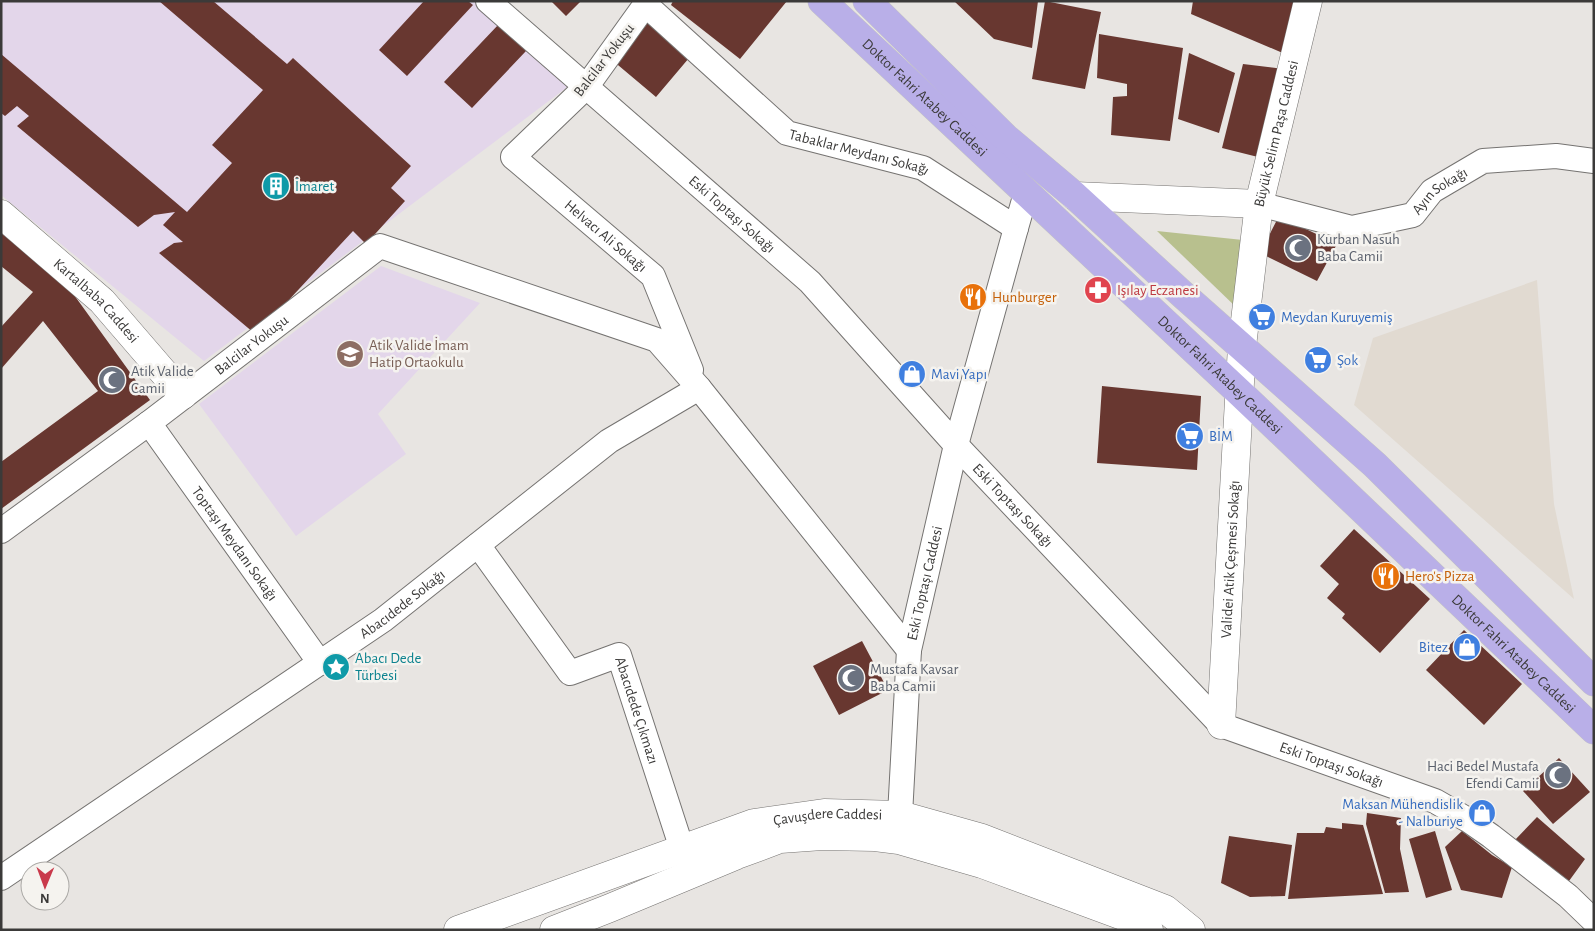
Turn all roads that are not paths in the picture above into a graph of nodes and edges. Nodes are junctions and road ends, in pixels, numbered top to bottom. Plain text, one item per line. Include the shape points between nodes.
1 (488, 1) edge
2 (822, 1) edge
3 (867, 1) edge
4 (1308, 1) edge
5 (647, 3) edge
6 (587, 86) junction
7 (513, 156) joint
8 (1594, 161) edge
9 (1026, 193) junction
10 (1075, 196) junction
11 (1258, 204) junction
12 (1, 214) edge
13 (1016, 228) junction
14 (1242, 346) junction
15 (699, 388) junction
16 (1238, 392) junction
17 (183, 395) junction
18 (149, 423) junction
19 (956, 445) junction
20 (1, 531) edge
21 (478, 545) junction
22 (909, 650) junction
23 (320, 663) junction
24 (1594, 682) edge
25 (1221, 725) junction
26 (1594, 730) edge
27 (899, 827) junction
28 (682, 849) junction
29 (1, 878) edge
30 (1594, 921) edge
31 (458, 930) edge
32 (554, 930) edge
33 (1149, 930) edge
34 (1191, 930) edge

1 - 6 street, Eski Toptaşı Sokağı
2 - 9 main road, Doktor Fahri Atabey Caddesi
3 - 10 main road, Doktor Fahri Atabey Caddesi via 1006,138
4 - 11 street, Büyük Selim Paşa Caddesi
5 - 6 street, Balcilar Yokuşu
5 - 13 street, Tabaklar Meydanı Sokağı via 787,133 923,168
6 - 7 street, Balcilar Yokuşu
6 - 19 street, Eski Toptaşı Sokağı via 810,282
7 - 15 street, Helvacı Ali Sokağı via 653,276
8 - 11 street, Ayın Sokağı via 1556,156 1483,161 1432,191 1412,215 1352,228
9 - 13 street
9 - 16 main road, Doktor Fahri Atabey Caddesi
10 - 11 street, Büyük Selim Paşa Caddesi
10 - 14 main road, Doktor Fahri Atabey Caddesi
11 - 14 street, Validei Atik Çeşmesi Sokağı
12 - 17 street, Kartalbaba Caddesi via 102,301
13 - 19 street
14 - 16 street, Validei Atik Çeşmesi Sokağı
14 - 24 main road, Doktor Fahri Atabey Caddesi via 1375,465
15 - 17 street, Balcilar Yokuşu via 657,340 380,246
15 - 21 street, Abacıdede Sokağı via 609,441
15 - 22 street
16 - 25 street, Validei Atik Çeşmesi Sokağı
16 - 26 main road, Doktor Fahri Atabey Caddesi
17 - 18 street, Balcilar Yokuşu
18 - 20 street, Balcilar Yokuşu
18 - 23 street, Toptaşı Meydanı Sokağı
19 - 22 street, Eski Toptaşı Caddesi
19 - 25 street, Eski Toptaşı Sokağı
21 - 23 street, Abacıdede Sokağı via 384,620
21 - 28 street, Abacıdede Çıkmazı via 570,673 619,655
22 - 27 street, Eski Toptaşı Caddesi
23 - 29 street, Abacıdede Sokağı
25 - 30 street, Eski Toptaşı Sokağı via 1435,801 1491,836 1568,896
27 - 28 street, Çavuşdere Caddesi via 824,813 754,824
27 - 32 street, Çavuşdere Caddesi via 875,837 780,839
27 - 33 street, Çavuşdere Caddesi via 990,867 1131,919
27 - 34 street, Çavuşdere Caddesi via 982,838 1156,905
28 - 31 street, Çavuşdere Caddesi

